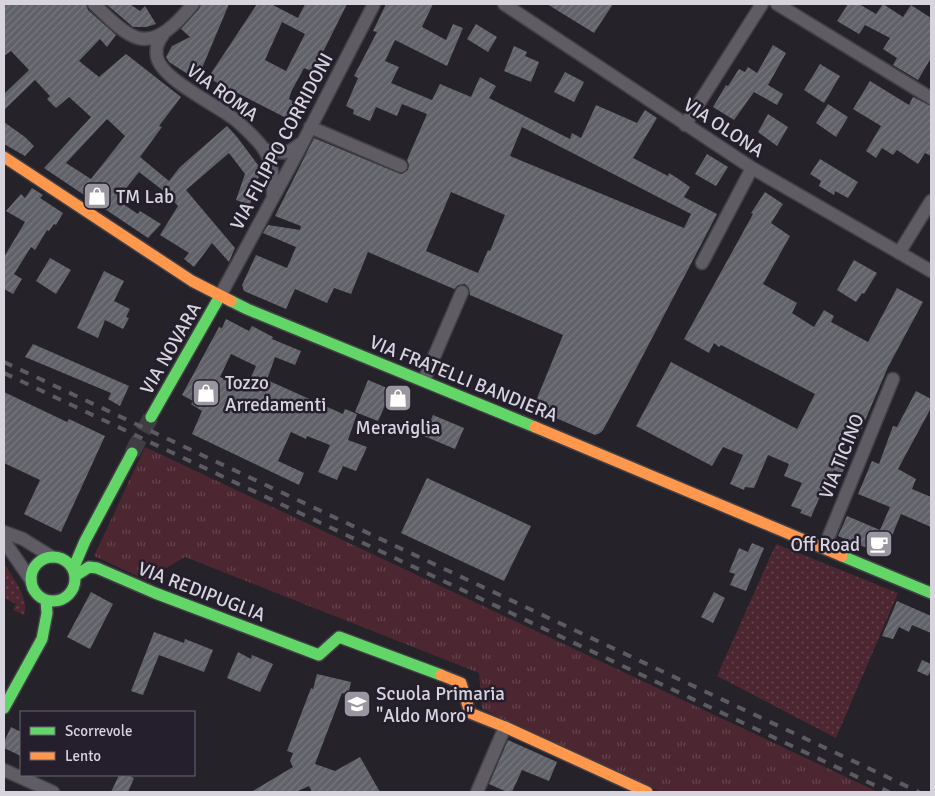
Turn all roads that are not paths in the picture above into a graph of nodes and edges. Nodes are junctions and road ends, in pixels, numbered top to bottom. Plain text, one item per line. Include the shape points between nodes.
1 (94, 4) edge
2 (193, 4) edge
3 (374, 4) edge
4 (504, 4) edge
5 (762, 4) edge
6 (777, 4) edge
7 (164, 32) junction
8 (931, 98) edge
9 (685, 125) junction
10 (310, 127) junction
11 (304, 141) junction
12 (264, 149) junction
13 (4, 157) edge
14 (401, 166) dead end
15 (752, 168) junction
16 (273, 198) junction
17 (931, 201) edge
18 (898, 253) junction
19 (702, 263) dead end
20 (931, 271) edge
21 (462, 292) dead end
22 (220, 296) junction
23 (893, 379) dead end
24 (424, 380) junction
25 (151, 417) tunnel mouth
26 (132, 453) tunnel mouth
27 (4, 532) edge
28 (4, 541) edge
29 (85, 541) junction
30 (824, 548) junction
31 (56, 558) junction
32 (74, 573) junction
33 (31, 580) junction
34 (930, 591) edge
35 (67, 596) junction
36 (46, 600) junction
37 (42, 638) junction
38 (4, 708) edge
39 (505, 727) junction
40 (4, 770) edge
41 (52, 792) edge
42 (477, 792) edge
43 (648, 792) edge

1 - 7 street via 134,37 149,40
2 - 7 street
3 - 10 street, VIA FILIPPO CORRIDONI
4 - 9 street, VIA OLONA
5 - 9 street
6 - 8 street
7 - 12 street, VIA ROMA via 156,45 157,59 171,78 232,117
9 - 15 street, VIA OLONA
10 - 11 street, VIA FILIPPO CORRIDONI
10 - 14 street
11 - 12 street, VIA ROMA via 288,153
11 - 16 street, VIA FILIPPO CORRIDONI
12 - 16 street, VIA ROMA via 269,158
13 - 22 street, VIA FRATELLI BANDIERA via 192,281
15 - 18 street, VIA OLONA
15 - 19 street
16 - 22 street, VIA FILIPPO CORRIDONI
17 - 18 street
18 - 20 street, VIA OLONA
21 - 24 street
22 - 24 street, VIA FRATELLI BANDIERA
22 - 25 street, VIA NOVARA
23 - 30 street, VIA TICINO
24 - 30 street, VIA FRATELLI BANDIERA
26 - 29 street
27 - 31 street
28 - 33 street
29 - 31 street
29 - 32 street
30 - 34 street, VIA FRATELLI BANDIERA
31 - 32 street via 65,561
31 - 33 street via 40,562
32 - 35 street via 74,584
32 - 39 street, VIA REDIPUGLIA via 89,567 97,568 319,655 339,637 461,684 470,713
33 - 36 street via 35,592
35 - 36 street via 61,600
35 - 37 street
36 - 37 street
37 - 38 street
39 - 42 street
39 - 43 street
40 - 41 street

